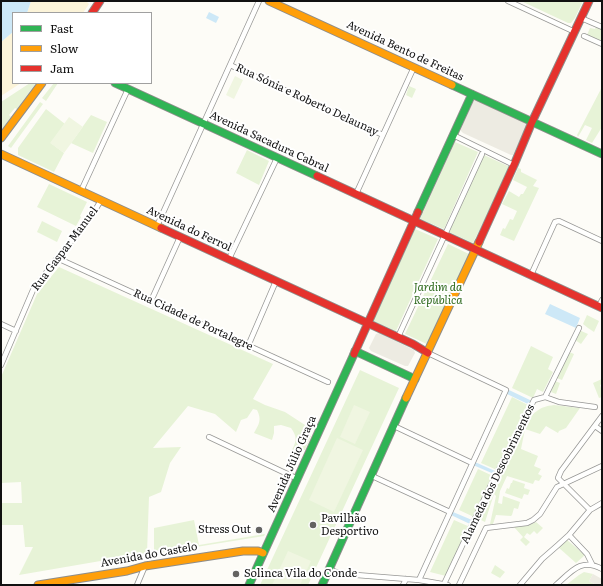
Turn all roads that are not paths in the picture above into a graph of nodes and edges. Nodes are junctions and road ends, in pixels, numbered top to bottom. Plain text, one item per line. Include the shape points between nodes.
1 (100, 1) edge
2 (259, 1) edge
3 (269, 1) edge
4 (508, 1) edge
5 (589, 1) edge
6 (93, 12) edge
7 (581, 18) junction
8 (602, 27) edge
9 (575, 32) junction
10 (584, 36) dead end
11 (602, 44) edge
12 (230, 65) junction
13 (414, 67) junction
14 (41, 84) edge
15 (117, 84) edge
16 (128, 89) junction
17 (472, 94) junction
18 (532, 122) junction
19 (204, 124) junction
20 (383, 135) junction
21 (453, 135) junction
22 (1, 138) edge
23 (1, 154) edge
24 (482, 154) dead end
25 (602, 154) edge
26 (277, 158) junction
27 (514, 165) junction
28 (81, 191) junction
29 (356, 194) junction
30 (100, 200) junction
31 (414, 222) junction
32 (157, 226) junction
33 (444, 236) junction
34 (180, 237) junction
35 (602, 241) edge
36 (474, 250) junction
37 (57, 258) junction
38 (229, 259) junction
39 (531, 275) junction
40 (276, 281) junction
41 (151, 301) junction
42 (601, 305) edge
43 (1, 324) edge
44 (368, 324) junction
45 (579, 328) dead end
46 (16, 331) junction
47 (398, 337) junction
48 (248, 346) junction
49 (356, 351) junction
50 (428, 353) junction
51 (1, 365) edge
52 (415, 379) junction
53 (328, 382) dead end
54 (545, 397) junction
55 (595, 407) dead end
56 (602, 416) edge
57 (394, 426) junction
58 (595, 426) junction
59 (602, 431) edge
60 (209, 437) dead end
61 (472, 463) junction
62 (602, 466) edge
63 (372, 476) junction
64 (298, 479) junction
65 (564, 484) junction
66 (602, 503) edge
67 (590, 510) junction
68 (450, 512) junction
69 (569, 535) junction
70 (263, 553) junction
71 (592, 564) junction
72 (145, 566) junction
73 (601, 567) edge
74 (329, 569) junction
75 (406, 579) junction
76 (418, 580) junction
77 (38, 585) edge
78 (137, 585) edge
79 (249, 585) edge
80 (322, 585) edge
81 (403, 585) edge
82 (446, 585) edge
83 (459, 585) edge
84 (520, 585) edge
85 (556, 585) edge

1 - 6 street
2 - 12 street
3 - 13 street, Avenida Bento de Freitas
4 - 9 street
5 - 7 street
7 - 8 street
7 - 9 street
9 - 18 street
10 - 11 street
12 - 19 street
12 - 20 street, Rua Sónia e Roberto Delaunay
13 - 17 street, Avenida Bento de Freitas
13 - 20 street
14 - 22 street
15 - 16 street, Avenida Sacadura Cabral
16 - 19 street, Avenida Sacadura Cabral
16 - 28 street
17 - 18 street, Avenida Bento de Freitas
17 - 21 street, Avenida Júlio Graça
18 - 25 street, Avenida Bento de Freitas
18 - 27 street
19 - 26 street, Avenida Sacadura Cabral
19 - 32 street
20 - 29 street
21 - 27 street
21 - 31 street, Avenida Júlio Graça
23 - 28 street, Avenida do Ferrol
24 - 33 street
26 - 29 street, Avenida Sacadura Cabral
26 - 38 street
27 - 36 street
28 - 30 street, Avenida do Ferrol
29 - 31 street, Avenida Sacadura Cabral
30 - 32 street, Avenida do Ferrol
30 - 37 street, Rua Gaspar Manuel via 84,226
31 - 33 street
31 - 44 street, Avenida Júlio Graça
32 - 34 street, Avenida do Ferrol
33 - 36 street
33 - 47 street
34 - 38 street, Avenida do Ferrol
34 - 41 street
35 - 39 street via 559,221 554,222
36 - 39 street
36 - 50 street
37 - 41 street, Rua Cidade de Portalegre
37 - 46 street, Rua Gaspar Manuel via 33,290
38 - 40 street, Avenida do Ferrol
39 - 42 street
40 - 44 street, Avenida do Ferrol
40 - 48 street
41 - 48 street, Rua Cidade de Portalegre
43 - 46 street
44 - 47 street
44 - 49 street, Avenida Júlio Graça
45 - 54 street, Alameda dos Descobrimentos
46 - 51 street, Rua Gaspar Manuel
47 - 50 street
48 - 53 street, Rua Cidade de Portalegre
49 - 52 street
49 - 64 street, Avenida Júlio Graça
50 - 52 street
50 - 61 street via 506,390
52 - 57 street
54 - 55 street via 559,402
54 - 82 street, Alameda dos Descobrimentos via 534,400 488,491
56 - 58 street
57 - 61 street
57 - 63 street
58 - 59 street
58 - 65 street via 561,472 558,478
60 - 64 street
61 - 68 street
62 - 65 street
63 - 68 street
63 - 74 street
64 - 70 street, Avenida Júlio Graça
65 - 67 street
65 - 83 street via 557,487 540,514 533,520 486,528
66 - 67 street
67 - 69 street
68 - 76 street
69 - 71 street via 587,554
69 - 84 street
70 - 72 street, Avenida do Castelo via 243,551
70 - 79 street, Avenida Júlio Graça
71 - 73 street
71 - 85 street via 578,566
72 - 77 street, Avenida do Castelo
72 - 78 street
74 - 75 street via 344,574
74 - 80 street
75 - 76 street
75 - 81 street
76 - 82 street

